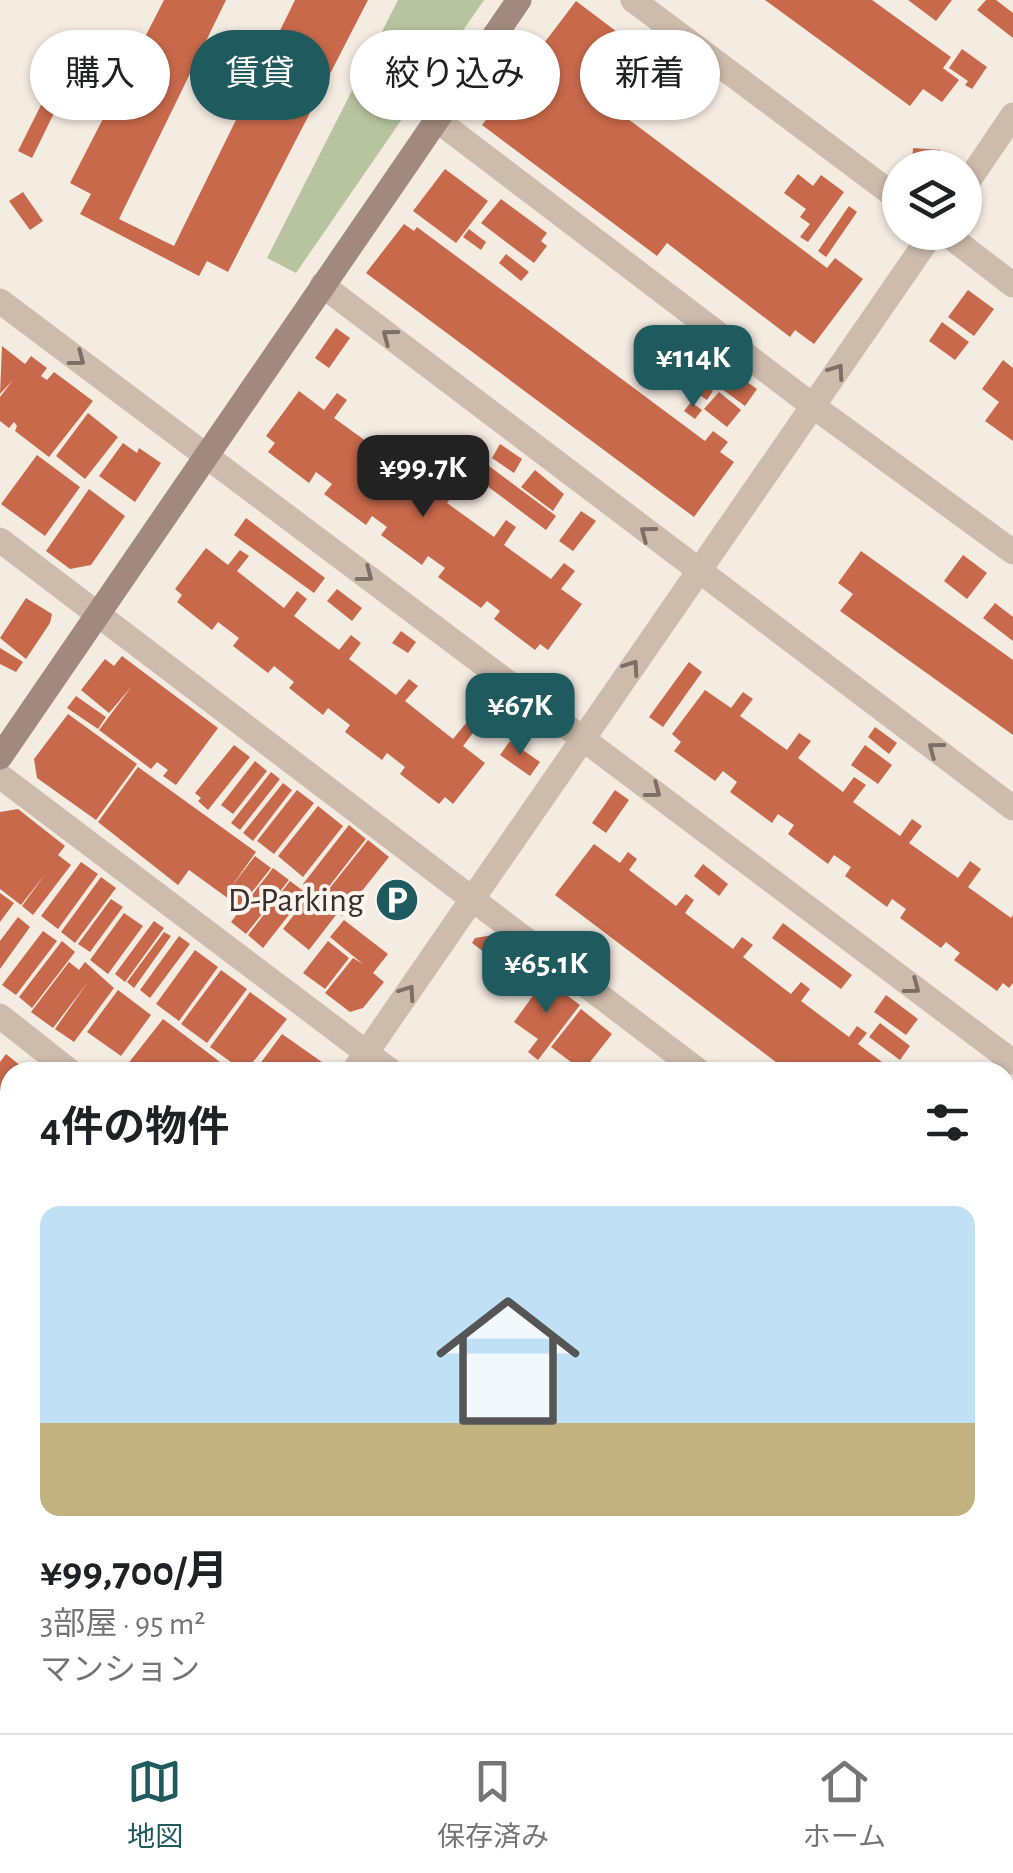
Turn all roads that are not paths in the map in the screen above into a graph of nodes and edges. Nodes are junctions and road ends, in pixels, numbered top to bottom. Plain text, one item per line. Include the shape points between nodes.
1 (519, 0) edge
2 (633, 0) edge
3 (498, 30) edge
4 (1013, 115) edge
5 (436, 120) joint
6 (982, 161) edge
7 (882, 187) edge
8 (921, 250) edge
9 (967, 250) edge
10 (322, 285) junction
11 (1013, 285) edge
12 (0, 300) edge
13 (813, 406) junction
14 (205, 454) junction
15 (0, 540) edge
16 (1013, 552) edge
17 (698, 572) junction
18 (98, 614) junction
19 (584, 738) junction
20 (0, 757) edge
21 (0, 776) edge
22 (1013, 808) edge
23 (473, 898) junction
24 (0, 1016) edge
25 (58, 1062) edge
26 (359, 1062) edge
27 (361, 1062) edge
28 (687, 1062) edge
29 (1013, 1062) edge

1 - 3 street
2 - 7 street
4 - 6 street
5 - 10 street
5 - 13 street
13 -> 8 street
9 - 11 street
10 - 14 street
17 -> 10 street
12 -> 14 street
13 - 16 street
13 - 17 street
14 - 18 street
14 -> 19 street
15 - 18 street
19 -> 17 street
22 -> 17 street
18 - 20 street
18 - 23 street
19 - 23 street
19 -> 29 street
21 - 26 street
27 -> 23 street
23 - 28 street
24 - 25 street

